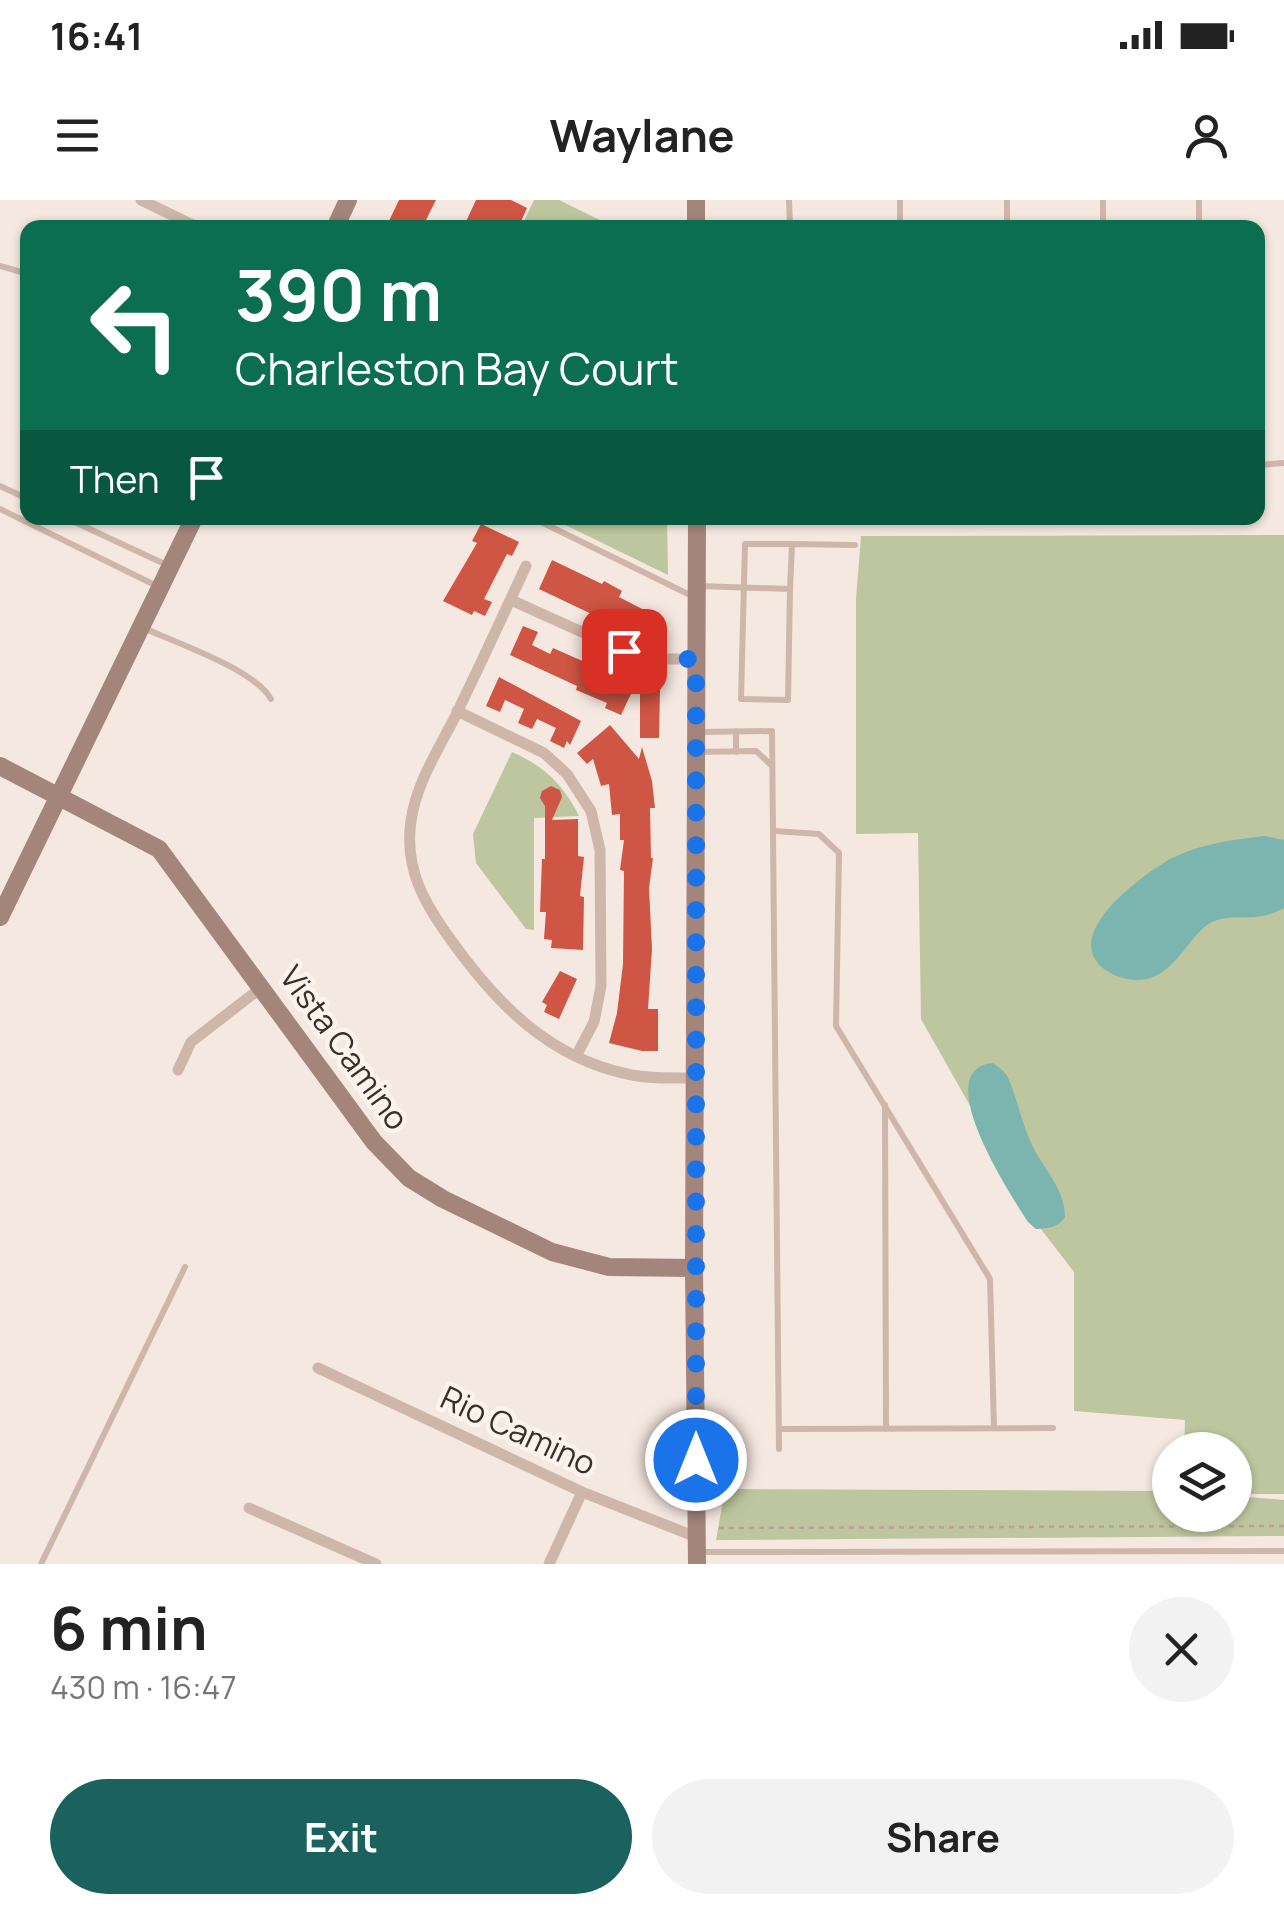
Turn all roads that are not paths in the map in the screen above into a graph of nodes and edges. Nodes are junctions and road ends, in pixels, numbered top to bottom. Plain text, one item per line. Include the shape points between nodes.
1 (141, 200) edge
2 (182, 220) edge
3 (32, 525) edge
4 (81, 525) edge
5 (191, 525) edge
6 (549, 525) edge
7 (697, 525) edge
8 (792, 544) junction
9 (855, 545) dead end
10 (171, 566) junction
11 (526, 566) dead end
12 (744, 587) junction
13 (160, 588) junction
14 (790, 589) junction
15 (698, 592) junction
16 (511, 600) junction
17 (141, 626) junction
18 (696, 659) junction
19 (271, 699) dead end
20 (458, 711) junction
21 (736, 731) junction
22 (696, 732) junction
23 (696, 752) junction
24 (736, 752) junction
25 (0, 766) edge
26 (772, 766) junction
27 (59, 795) junction
28 (774, 831) junction
29 (0, 917) edge
30 (262, 987) junction
31 (576, 1056) junction
32 (178, 1070) dead end
33 (695, 1078) junction
34 (886, 1104) junction
35 (185, 1267) dead end
36 (694, 1268) junction
37 (318, 1368) dead end
38 (886, 1428) junction
39 (994, 1428) junction
40 (1054, 1428) dead end
41 (779, 1430) junction
42 (780, 1449) dead end
43 (582, 1492) junction
44 (248, 1508) dead end
45 (697, 1551) edge
46 (1284, 1551) edge
47 (42, 1564) edge
48 (376, 1564) edge
49 (549, 1564) edge

1 - 2 street
3 - 13 lane
4 - 10 lane
5 - 10 street
6 - 15 lane
7 - 15 street
8 - 9 lane
8 - 12 lane via 745,544
8 - 14 lane
10 - 13 street
11 - 16 street
12 - 14 lane
12 - 14 lane via 741,699 788,700
12 - 15 lane
13 - 17 street
15 - 18 street
16 - 18 street via 624,651
16 - 20 street
17 - 19 lane via 238,672
17 - 27 street
18 - 22 street
20 - 31 street via 544,753 591,811 600,850 601,986 594,1022
20 - 31 street via 413,808 409,841 418,887 494,997
21 - 22 lane
21 - 24 lane
21 - 26 lane via 772,732
22 - 23 street
23 - 24 lane
23 - 33 street
24 - 26 lane via 756,751
25 - 27 street, Vista Camino
26 - 28 lane
27 - 29 street
27 - 30 street, Vista Camino via 159,849
28 - 34 lane via 820,834 839,853 836,1026
28 - 41 lane
30 - 32 street via 192,1042
30 - 36 street, Vista Camino via 374,1142 409,1178 573,1259 609,1267
31 - 33 street via 630,1075
33 - 36 street
34 - 38 lane
34 - 39 lane via 990,1278
35 - 47 lane
36 - 45 street
37 - 43 street, Rio Camino
38 - 39 lane
38 - 41 lane
39 - 40 lane
41 - 42 lane
43 - 45 street, Rio Camino
43 - 49 street
44 - 48 street
45 - 46 lane

